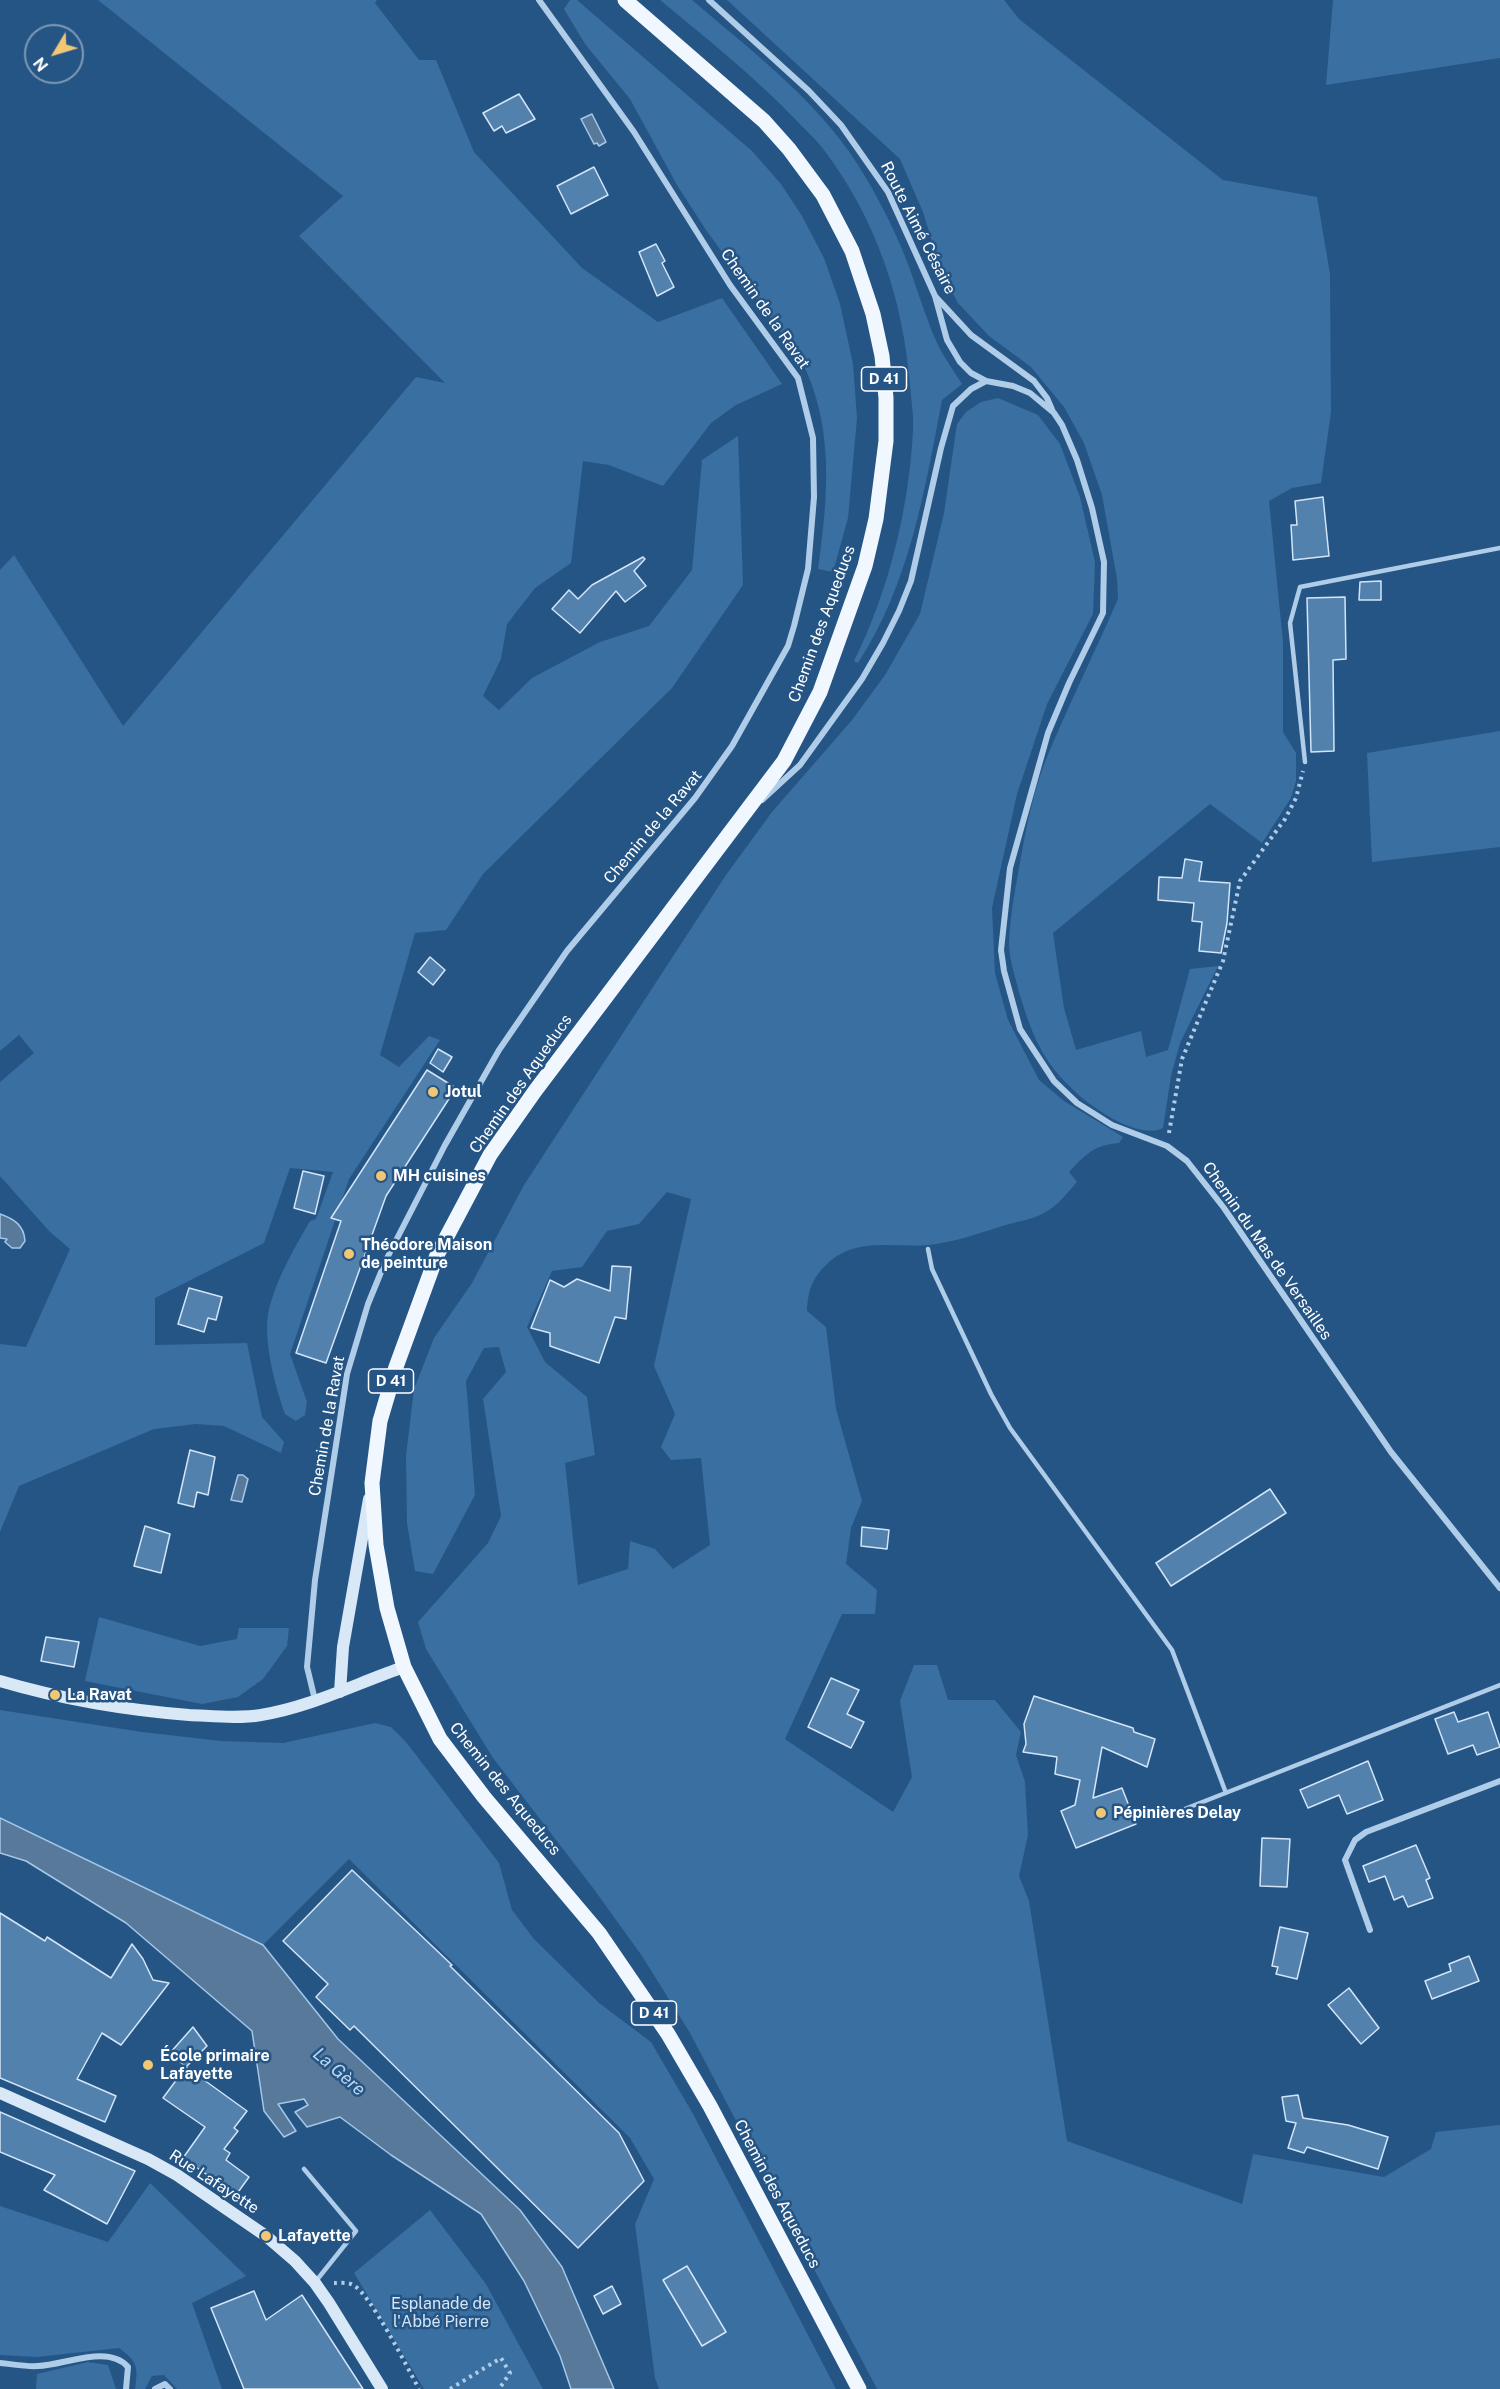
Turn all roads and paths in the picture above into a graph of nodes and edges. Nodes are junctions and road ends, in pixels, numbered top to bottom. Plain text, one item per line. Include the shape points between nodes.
1 (539, 0) edge
2 (625, 0) edge
3 (709, 0) edge
4 (935, 296) junction
5 (986, 381) junction
6 (1054, 413) junction
7 (1500, 548) edge
8 (1305, 762) joint
9 (740, 820) junction
10 (1167, 1146) junction
11 (928, 1249) dead end
12 (372, 1483) junction
13 (1500, 1588) edge
14 (404, 1667) junction
15 (0, 1681) edge
16 (1500, 1685) edge
17 (339, 1692) junction
18 (315, 1700) junction
19 (1500, 1781) edge
20 (1226, 1793) junction
21 (1172, 1814) dead end
22 (1370, 1930) dead end
23 (0, 2093) edge
24 (304, 2169) dead end
25 (315, 2283) junction
26 (0, 2363) edge
27 (126, 2389) edge
28 (155, 2389) edge
29 (170, 2389) edge
30 (382, 2389) edge
31 (419, 2389) edge
32 (450, 2389) edge
33 (499, 2389) edge
34 (859, 2389) edge

1 - 18 street, Chemin de la Ravat via 634,132 730,285 798,378 813,438 814,497 808,569 788,646 732,746 695,798 567,951 499,1050 386,1260 347,1374 315,1580 306,1667
2 - 9 main road, Chemin des Aqueducs / D 41 via 764,121 808,174 852,251 882,356 886,441 876,519 865,566 820,692 784,761
3 - 4 street, Route Aimé Césaire via 810,91 841,125 888,192
4 - 5 street, Chemin du Mas de Versailles via 952,353 971,373
4 - 6 street, Route Aimé Césaire via 972,335 1034,381
5 - 6 street, Chemin du Mas de Versailles via 1030,393
5 - 9 street via 953,406 911,581 883,643 800,765
6 - 10 street, Chemin du Mas de Versailles via 1073,451 1092,508 1104,562 1103,613 1048,733 1016,841 1001,950 1004,971 1020,1029 1054,1081 1077,1103 1112,1125
7 - 8 lane via 1300,587 1290,623
8 - 10 path via 1296,798 1285,819 1240,881 1223,962 1182,1059
9 - 12 main road, Chemin des Aqueducs / D 41 via 490,1155 436,1255 396,1366 380,1421
10 - 13 street, Chemin du Mas de Versailles via 1187,1161 1224,1208 1390,1452
11 - 20 lane via 932,1269 1010,1428 1172,1650
12 - 14 main road, Chemin des Aqueducs / D 41 via 376,1545 387,1608
12 - 17 street via 343,1647
14 - 17 street
14 - 34 main road, Chemin des Aqueducs / D 41 via 440,1739 598,1934 668,2034
15 - 18 street via 110,1705 240,1718
16 - 20 lane
17 - 18 street
19 - 22 street via 1366,1832 1355,1840 1345,1860
20 - 21 lane
23 - 25 street, Rue Lafayette via 126,2148 177,2175 266,2236
24 - 25 lane via 357,2231
25 - 30 street, Rue Lafayette
25 - 31 path via 351,2284 360,2291
26 - 27 street via 37,2366 113,2356 128,2367
28 - 29 street via 165,2384
32 - 33 path via 501,2358 510,2373

